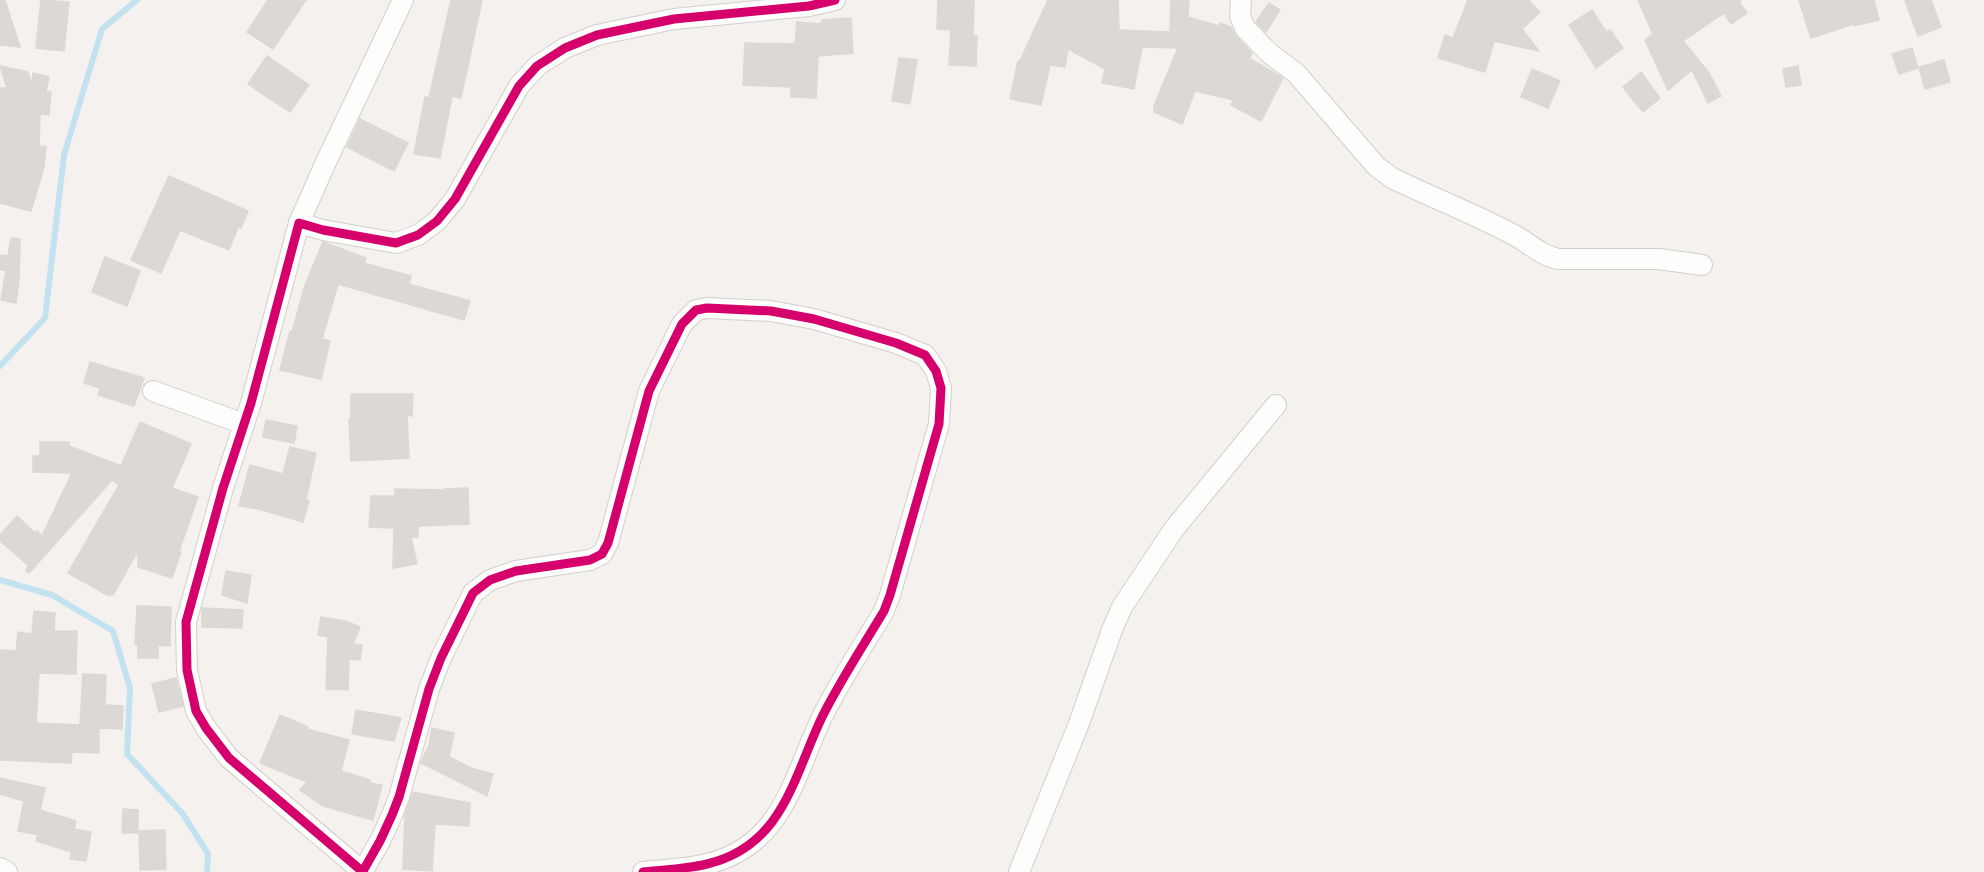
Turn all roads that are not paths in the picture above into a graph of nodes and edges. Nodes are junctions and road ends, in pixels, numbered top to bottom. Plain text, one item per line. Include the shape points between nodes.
1 (403, 0) edge
2 (835, 0) edge
3 (1241, 0) edge
4 (299, 223) junction
5 (1702, 266) dead end
6 (153, 390) dead end
7 (1276, 405) dead end
8 (244, 424) junction
9 (0, 868) edge
10 (363, 871) edge
11 (7, 872) edge
12 (643, 872) edge
13 (1018, 872) edge

1 - 4 street
2 - 4 street via 674,19 597,35 565,48 537,66 519,86 455,200 418,235 396,243
3 - 5 street via 1239,16 1245,28 1296,73 1376,166 1392,178 1558,259 1659,259
4 - 8 street
6 - 8 street
7 - 13 street via 1174,529 1122,607
8 - 10 street via 186,622 188,670 196,711 229,758
9 - 11 street
10 - 12 street via 392,815 429,689 472,593 490,580 516,571 590,560 602,554 648,391 682,324 696,310 771,312 814,319 925,355 936,371 940,388 939,423 890,595 822,719 782,810 762,835 735,855 706,864

